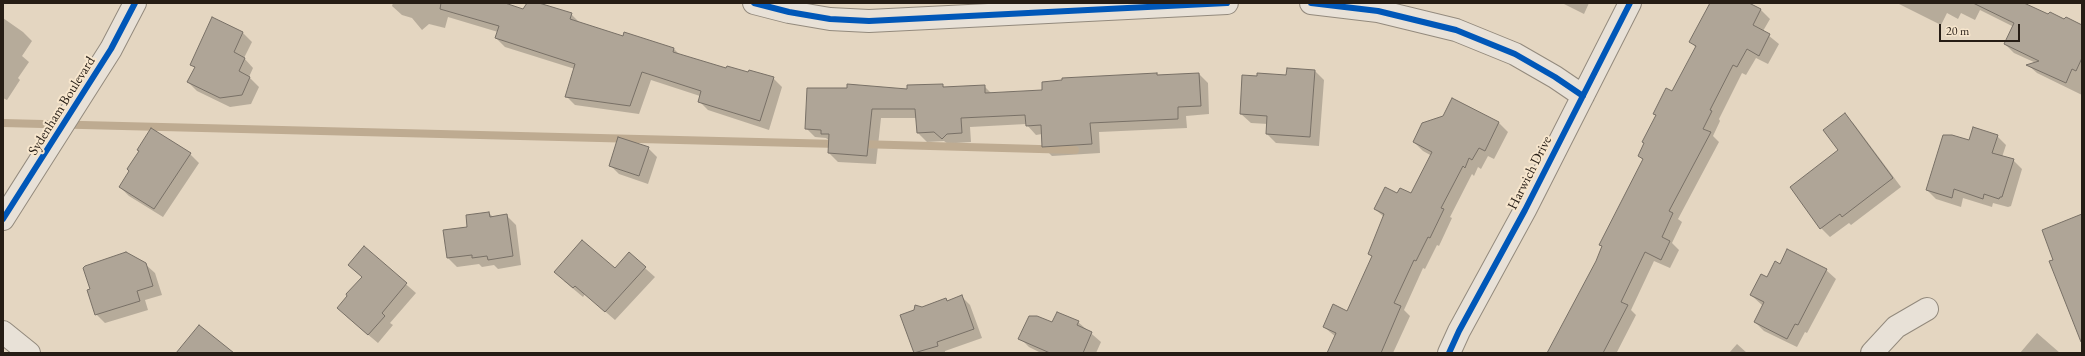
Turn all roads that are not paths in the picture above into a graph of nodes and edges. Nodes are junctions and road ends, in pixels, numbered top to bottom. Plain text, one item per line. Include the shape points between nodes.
1 (135, 3) edge
2 (754, 3) edge
3 (1227, 3) edge
4 (1311, 3) edge
5 (1630, 3) edge
6 (998, 9) edge
7 (1583, 96) junction
8 (3, 219) edge
9 (1927, 309) dead end
10 (3, 332) edge
11 (29, 353) edge
12 (1449, 353) edge
13 (1872, 353) edge

1 - 8 street, Sydenham Boulevard via 111,49
2 - 6 street via 830,19 869,21
3 - 6 street
4 - 7 street via 1378,11 1456,30 1515,54
5 - 7 street, Harwich Drive
7 - 12 street, Harwich Drive via 1525,210 1458,331
9 - 13 street via 1896,327
10 - 11 street

